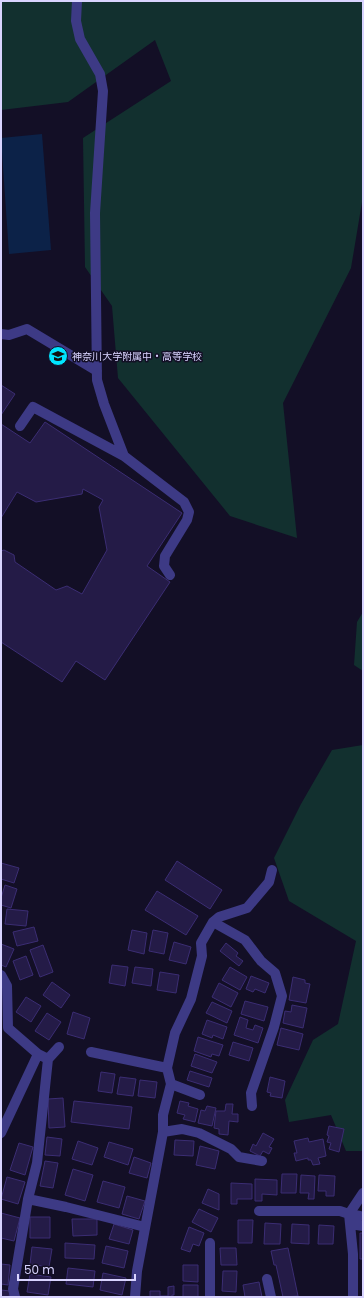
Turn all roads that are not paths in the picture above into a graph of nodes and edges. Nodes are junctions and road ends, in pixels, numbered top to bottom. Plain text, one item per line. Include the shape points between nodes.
1 (77, 1) edge
2 (1, 334) edge
3 (97, 371) junction
4 (20, 426) dead end
5 (124, 456) junction
6 (170, 575) dead end
7 (272, 870) dead end
8 (213, 922) junction
9 (1, 976) edge
10 (60, 1047) dead end
11 (91, 1052) dead end
12 (38, 1054) junction
13 (48, 1059) junction
14 (167, 1068) junction
15 (171, 1084) junction
16 (200, 1095) dead end
17 (252, 1106) dead end
18 (163, 1132) junction
19 (1, 1133) edge
20 (262, 1161) dead end
21 (363, 1193) edge
22 (28, 1199) junction
23 (259, 1211) dead end
24 (350, 1219) junction
25 (361, 1221) edge
26 (145, 1228) junction
27 (210, 1243) dead end
28 (267, 1280) dead end
29 (15, 1297) edge
30 (135, 1297) edge
31 (210, 1297) edge
32 (271, 1297) edge
33 (353, 1297) edge

1 - 3 street via 76,21 80,39 100,74 103,91 95,213
2 - 3 street via 26,329
3 - 5 street via 104,404
4 - 5 street via 33,407
5 - 6 street via 184,502 189,512 187,520 165,556 164,566
7 - 8 street via 270,882 247,908 219,917
8 - 14 street via 201,943 202,956 191,999 175,1033
8 - 17 street via 245,940 261,961 275,973 282,996 251,1093
9 - 12 street via 7,986 8,1028
10 - 13 street
11 - 14 street
12 - 13 street
12 - 19 street
13 - 22 street via 37,1163
14 - 15 street
15 - 16 street
15 - 18 street via 163,1115
18 - 20 street via 182,1129 199,1133 230,1149 239,1157
18 - 26 street
21 - 24 street
22 - 26 street
22 - 29 street via 14,1289
23 - 24 street via 340,1211
24 - 25 street
24 - 33 street
26 - 30 street
27 - 31 street
28 - 32 street

